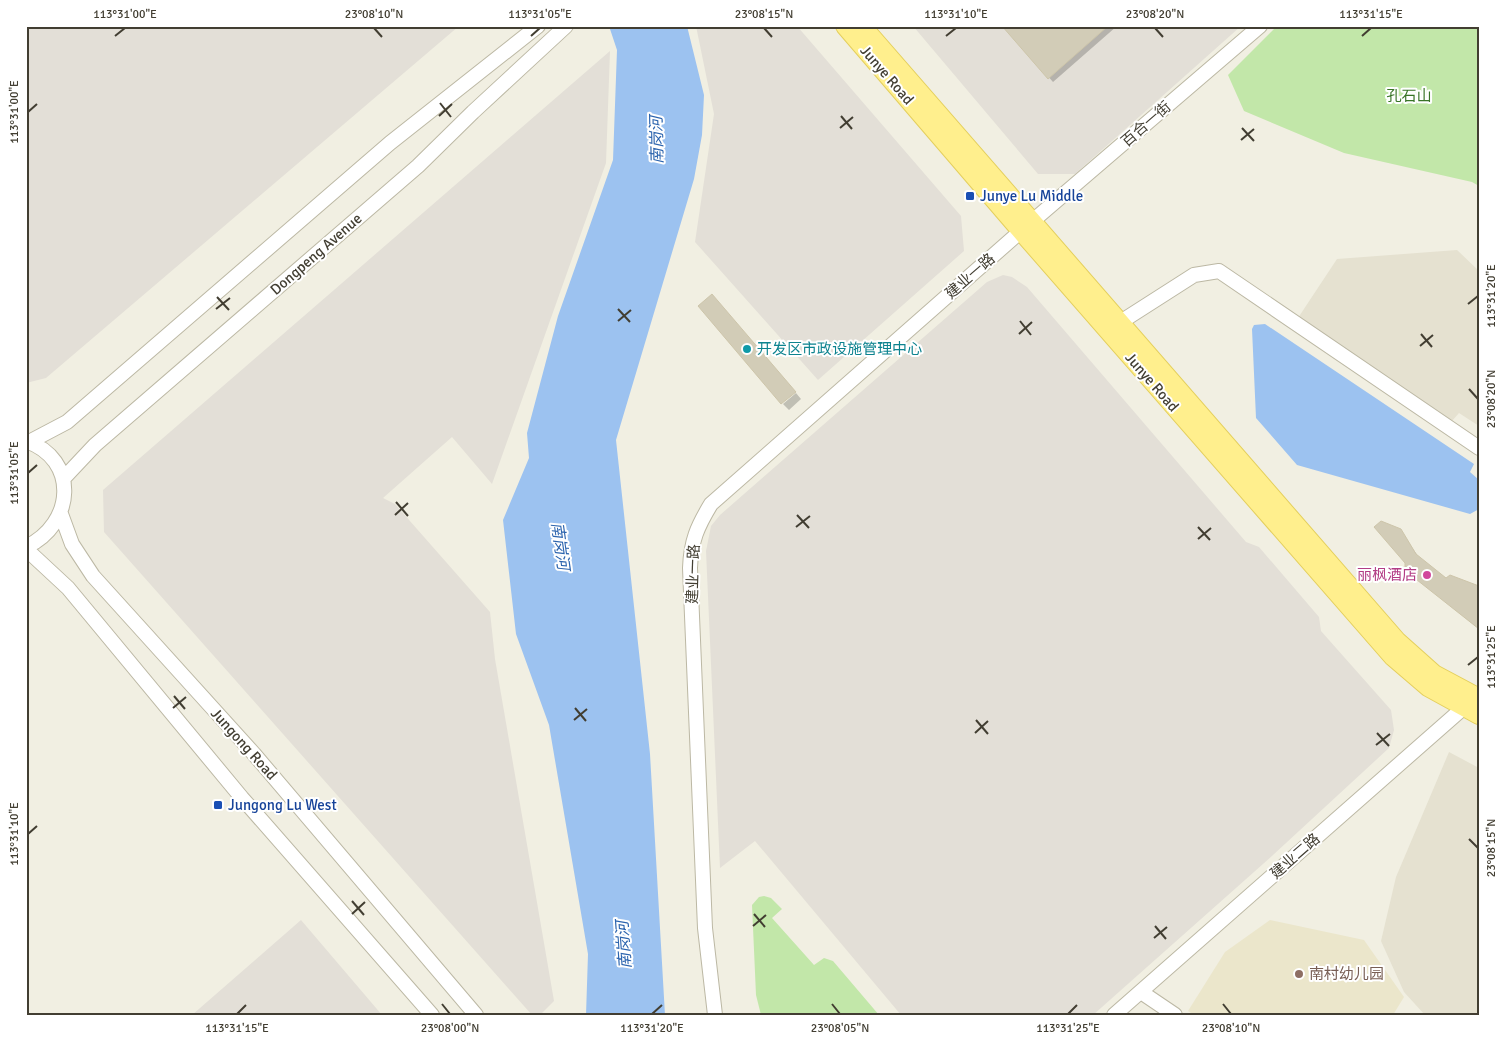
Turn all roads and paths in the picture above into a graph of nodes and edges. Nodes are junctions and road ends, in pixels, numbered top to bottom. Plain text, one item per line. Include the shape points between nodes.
1 (538, 26) edge
2 (566, 26) edge
3 (845, 26) edge
4 (862, 26) edge
5 (1260, 26) edge
6 (1026, 226) junction
7 (1120, 323) junction
8 (27, 442) edge
9 (1479, 448) edge
10 (63, 480) junction
11 (61, 514) junction
12 (26, 548) edge
13 (1475, 702) edge
14 (1141, 992) junction
15 (432, 1015) edge
16 (476, 1015) edge
17 (715, 1015) edge
18 (1114, 1015) edge
19 (1175, 1015) edge

1 - 8 street via 390,143 67,422
2 - 10 street, Dongpeng Avenue via 418,166 95,445
3 - 6 main road, Junye Road
4 - 6 main road, Junye Road
5 - 6 street, 百合一街
6 - 7 main road, Junye Road
6 - 13 main road, Junye Road via 1387,651 1428,687
6 - 17 street, 建业一路 via 711,504 696,528 690,568 705,928
7 - 9 street via 1194,275 1218,271
7 - 13 main road, Junye Road via 1398,642 1434,674
8 - 10 street via 44,450 56,463
10 - 11 street via 65,496
11 - 12 street via 53,528
11 - 16 street, Jungong Road via 72,544 93,576 254,754
12 - 15 street via 68,588 238,794
13 - 14 street, 建业二路
14 - 18 street, 建业二路
14 - 19 street

